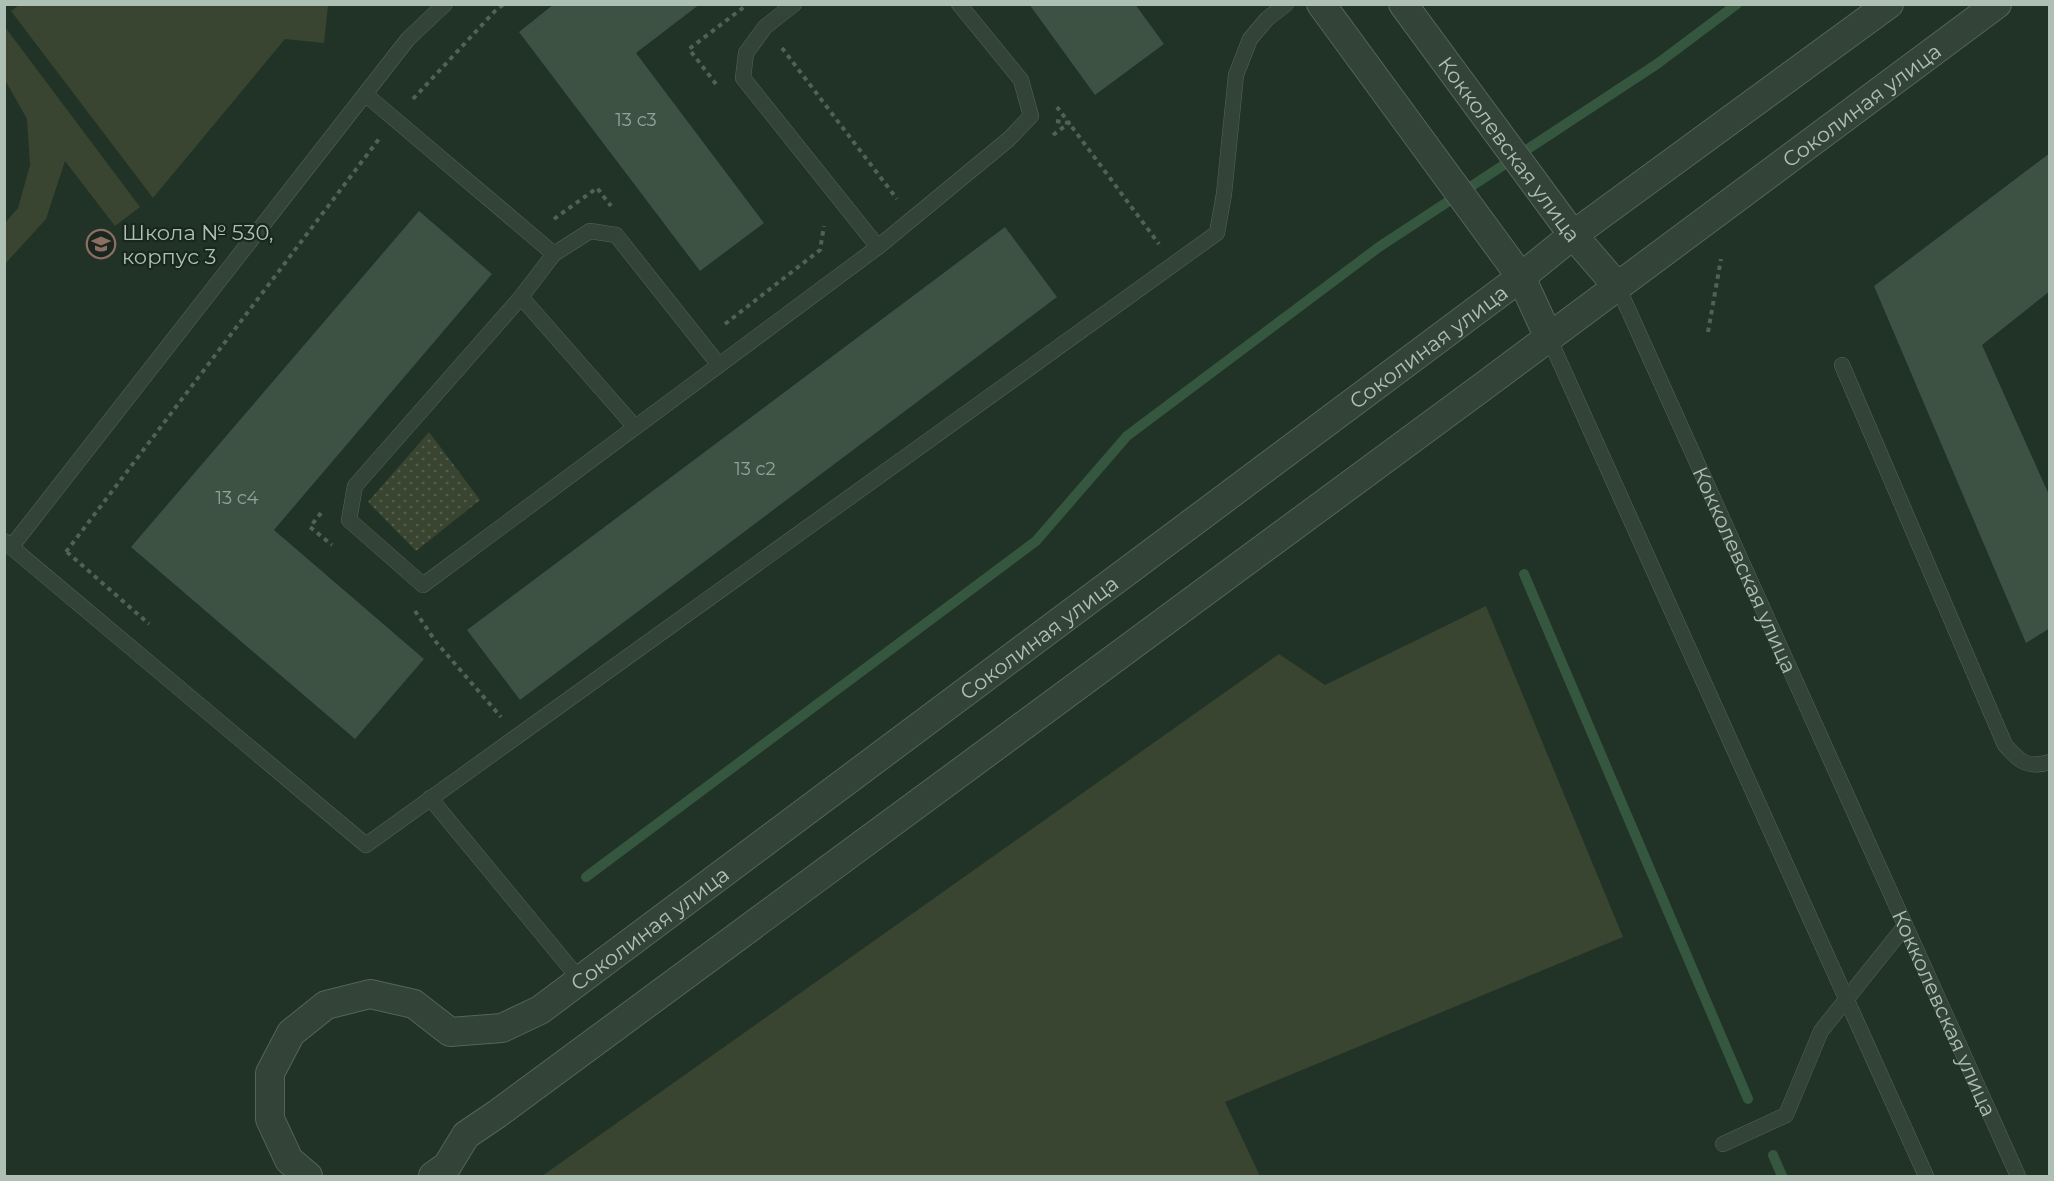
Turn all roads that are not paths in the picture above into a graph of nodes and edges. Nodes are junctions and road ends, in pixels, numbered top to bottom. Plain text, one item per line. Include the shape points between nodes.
1 (445, 4) edge
2 (794, 4) edge
3 (959, 4) edge
4 (1286, 4) edge
5 (1321, 4) edge
6 (1403, 4) edge
7 (1890, 4) edge
8 (1997, 4) edge
9 (365, 94) junction
10 (1573, 235) junction
11 (878, 247) junction
12 (554, 254) junction
13 (1521, 277) junction
14 (1618, 287) junction
15 (521, 297) junction
16 (1549, 338) junction
17 (719, 365) junction
18 (1842, 365) dead end
19 (635, 427) junction
20 (8, 544) edge
21 (2049, 762) edge
22 (430, 798) junction
23 (1905, 926) junction
24 (581, 981) junction
25 (1846, 999) junction
26 (1723, 1144) dead end
27 (308, 1176) edge
28 (433, 1176) edge
29 (1926, 1176) edge
30 (2018, 1176) edge

1 - 9 lane via 408,39
2 - 11 lane via 765,27 746,53 743,78
3 - 11 lane via 1021,80 1031,116 1009,140
4 - 22 lane via 1250,39 1236,75 1217,233
5 - 13 street
6 - 10 street, Кокколевская улица
7 - 10 street, Соколиная улица
8 - 14 street, Соколиная улица
9 - 12 lane
9 - 20 lane
10 - 13 street, Соколиная улица
10 - 14 street, Кокколевская улица
11 - 17 lane
12 - 15 lane
12 - 17 lane via 590,231 616,235
13 - 16 street
13 - 24 street, Соколиная улица
14 - 16 street, Соколиная улица
14 - 23 lane, Кокколевская улица
15 - 19 lane
15 - 19 lane via 355,486 349,520 423,585
16 - 25 lane
16 - 28 street, Соколиная улица via 466,1136 447,1166
17 - 19 lane
18 - 21 lane via 2005,745 2019,761 2039,765
20 - 22 lane via 366,845
22 - 24 lane
23 - 25 lane
23 - 30 lane, Кокколевская улица
24 - 27 street, Соколиная улица via 540,1010 502,1028 450,1032 414,1004 370,994 326,1005 291,1033 270,1073 270,1119 289,1160
25 - 26 lane via 1821,1031 1786,1115
25 - 29 lane

